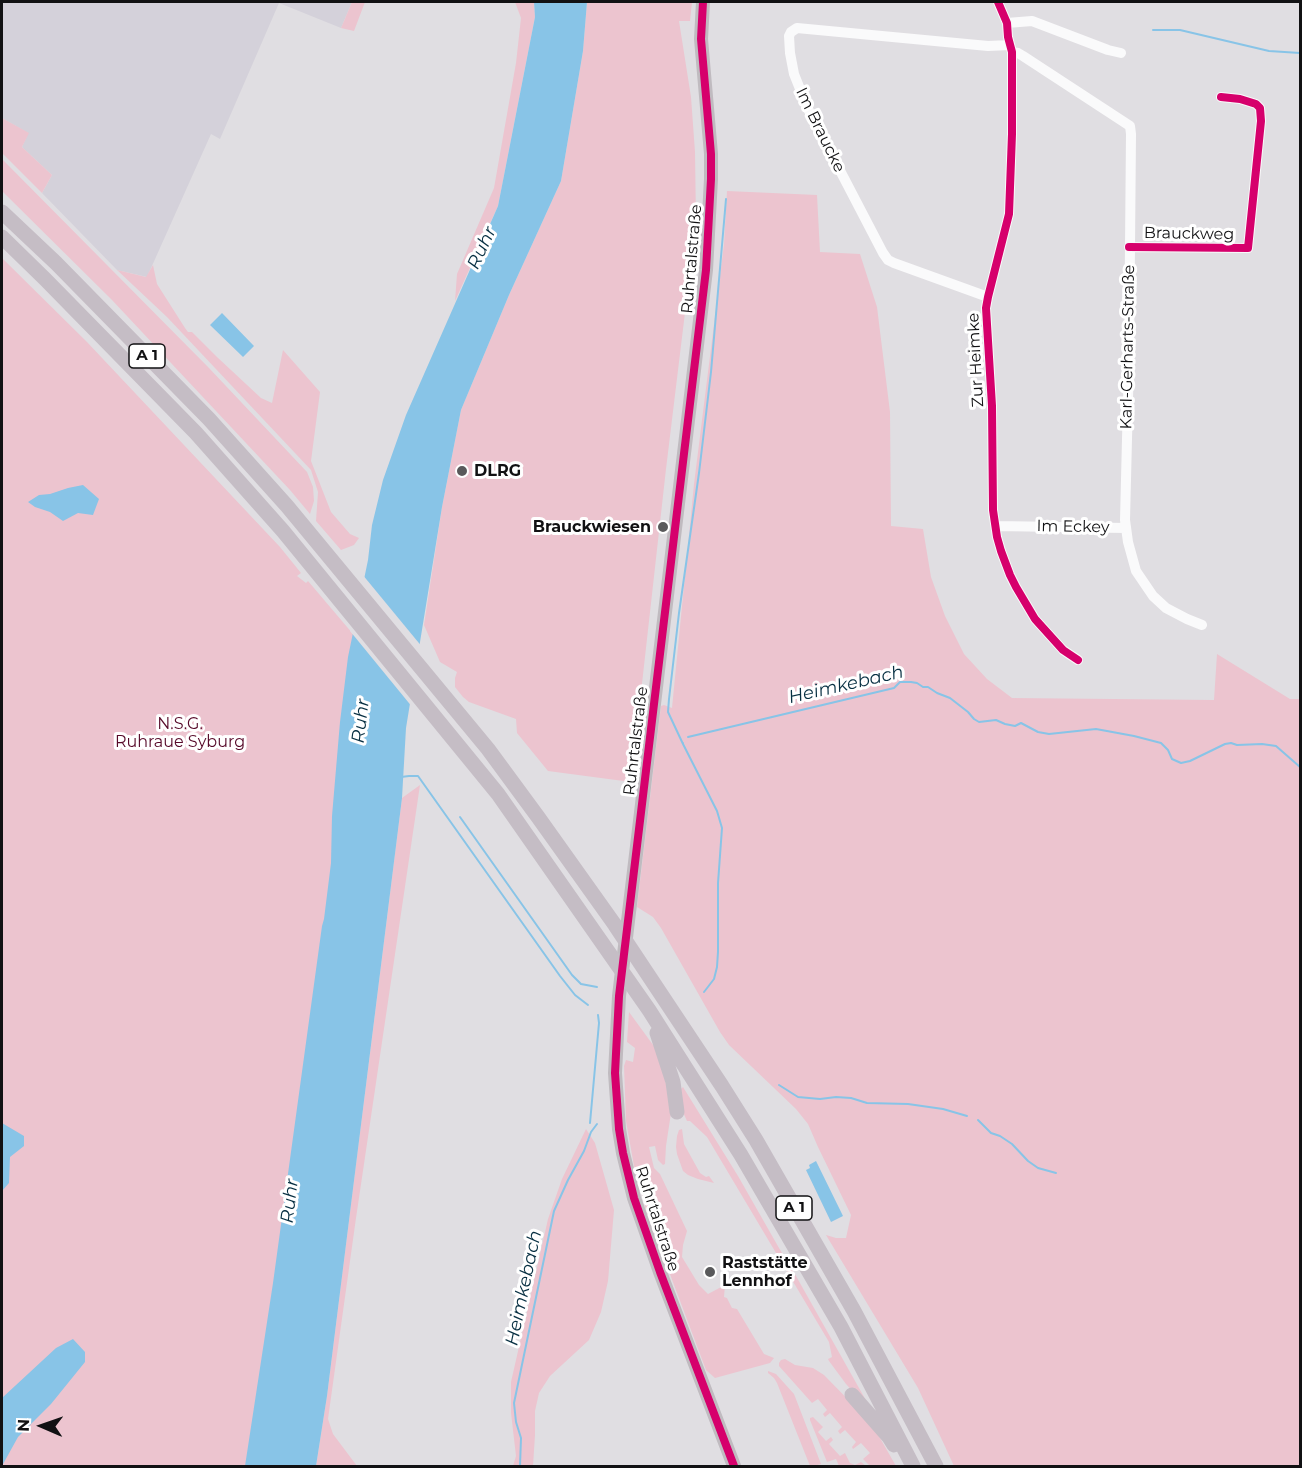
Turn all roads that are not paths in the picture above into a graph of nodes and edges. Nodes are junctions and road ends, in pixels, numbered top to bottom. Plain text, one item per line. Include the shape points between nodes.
1 (703, 2) edge
2 (998, 2) edge
3 (1007, 23) junction
4 (1011, 48) junction
5 (1121, 53) dead end
6 (1221, 97) dead end
7 (2, 212) edge
8 (2, 237) edge
9 (1129, 247) junction
10 (988, 297) junction
11 (996, 526) junction
12 (1126, 528) junction
13 (1202, 625) dead end
14 (1078, 660) dead end
15 (649, 1010) junction
16 (677, 1112) dead end
17 (852, 1395) dead end
18 (734, 1467) edge
19 (908, 1467) edge
20 (913, 1467) edge
21 (936, 1467) edge

1 - 18 main road, Ruhrtalstraße via 701,39 711,154 707,259 620,986 615,1073 622,1153 634,1198
2 - 3 street, Zur Heimke
3 - 4 street, Zur Heimke
3 - 5 street via 1032,21
4 - 9 street, Karl-Gerharts-Straße via 1130,126
4 - 10 street, Zur Heimke via 1010,206
4 - 10 street, Im Braucke via 797,28 789,36 794,74 807,109 888,260
6 - 9 street, Brauckweg via 1240,99 1260,108 1248,248
7 - 21 highway, A 1 via 209,419 287,506 488,749 615,925 756,1140 855,1311
8 - 15 highway, A 1 via 196,433 283,531 504,803
9 - 12 street, Karl-Gerharts-Straße
10 - 11 street, Zur Heimke
11 - 12 street, Im Eckey
11 - 14 street, Zur Heimke via 1001,551 1026,605 1063,650
12 - 13 street, Im Eckey via 1133,563 1153,596 1166,608
15 - 16 highway via 673,1082
15 - 20 highway, A 1 via 801,1257
17 - 19 highway via 889,1437

